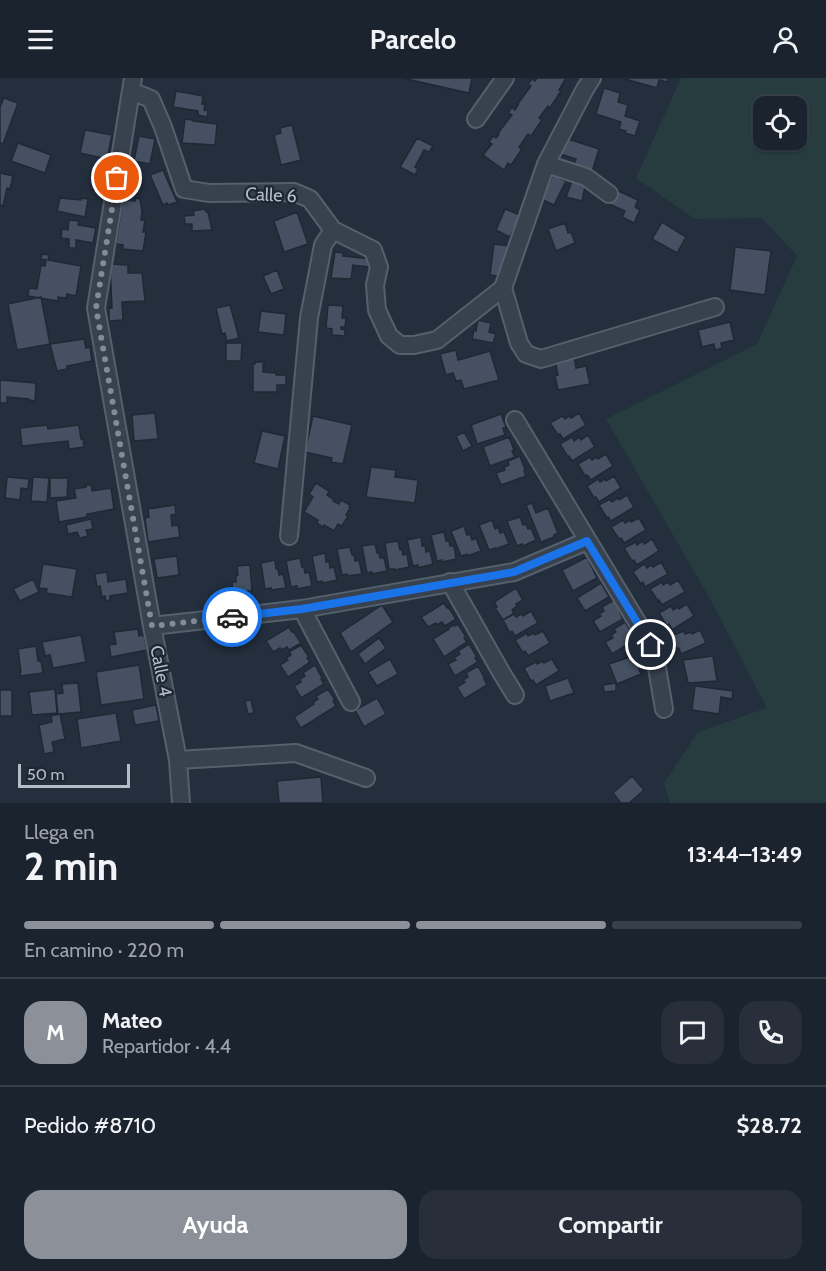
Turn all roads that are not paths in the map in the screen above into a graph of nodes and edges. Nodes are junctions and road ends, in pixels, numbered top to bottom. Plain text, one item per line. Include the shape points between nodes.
1 (505, 78) edge
2 (592, 78) edge
3 (132, 85) edge
4 (476, 119) dead end
5 (546, 164) junction
6 (609, 194) dead end
7 (333, 230) junction
8 (503, 288) junction
9 (715, 307) dead end
10 (515, 420) dead end
11 (289, 536) dead end
12 (587, 541) junction
13 (450, 582) junction
14 (302, 609) junction
15 (152, 626) junction
16 (515, 695) dead end
17 (351, 702) dead end
18 (664, 709) dead end
19 (177, 760) junction
20 (366, 778) dead end
21 (182, 803) edge

1 - 4 street
2 - 5 street
3 - 7 street, Calle 6 via 151,99 184,189 209,193 294,192 310,199
3 - 15 street, Calle 4 via 96,308
5 - 6 street via 586,177
5 - 8 street
7 - 8 street, Calle 6 via 372,250 379,267 375,285 377,310 389,336 400,345 437,340
7 - 11 street via 323,245 309,318
8 - 9 street via 519,343 526,354 541,359
10 - 12 street
12 - 13 street via 514,572
12 - 18 street via 654,650
13 - 14 street
13 - 16 street
14 - 15 street
14 - 17 street
15 - 19 street, Calle 4
19 - 20 street via 296,753
19 - 21 street, Calle 4

